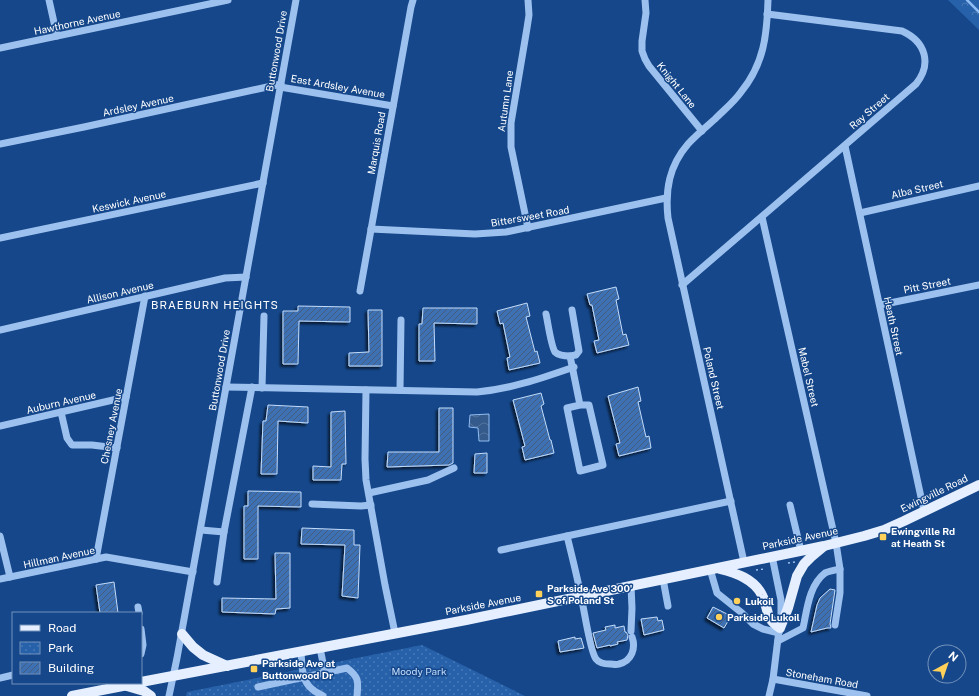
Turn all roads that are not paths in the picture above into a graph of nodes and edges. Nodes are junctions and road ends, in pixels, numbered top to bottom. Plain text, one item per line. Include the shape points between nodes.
1 (49, 0) edge
2 (228, 0) edge
3 (296, 0) edge
4 (413, 0) edge
5 (528, 0) edge
6 (645, 0) edge
7 (768, 0) edge
8 (767, 14) junction
9 (57, 36) junction
10 (0, 48) edge
11 (280, 85) junction
12 (393, 106) junction
13 (702, 131) junction
14 (0, 144) edge
15 (845, 146) junction
16 (263, 183) junction
17 (979, 186) edge
18 (666, 198) junction
19 (860, 213) junction
20 (762, 217) junction
21 (528, 228) junction
22 (371, 230) junction
23 (0, 238) edge
24 (246, 277) junction
25 (682, 285) junction
26 (979, 286) edge
27 (360, 291) dead end
28 (145, 296) junction
29 (880, 305) junction
30 (572, 310) dead end
31 (546, 314) dead end
32 (264, 316) dead end
33 (401, 320) dead end
34 (0, 330) edge
35 (570, 356) junction
36 (573, 368) junction
37 (226, 387) junction
38 (252, 387) junction
39 (262, 388) junction
40 (366, 390) junction
41 (400, 390) junction
42 (126, 397) junction
43 (580, 405) junction
44 (61, 412) junction
45 (0, 426) edge
46 (117, 448) junction
47 (454, 468) dead end
48 (979, 485) edge
49 (369, 493) junction
50 (731, 501) junction
51 (312, 504) dead end
52 (371, 505) junction
53 (790, 505) dead end
54 (924, 511) junction
55 (898, 524) joint
56 (201, 530) junction
57 (224, 532) junction
58 (0, 536) edge
59 (567, 536) junction
60 (836, 543) junction
61 (824, 546) junction
62 (501, 550) dead end
63 (801, 550) junction
64 (772, 556) junction
65 (96, 559) junction
66 (744, 562) junction
67 (713, 569) junction
68 (840, 569) junction
69 (193, 572) junction
70 (10, 577) junction
71 (0, 579) edge
72 (663, 579) junction
73 (217, 582) dead end
74 (631, 586) junction
75 (581, 596) junction
76 (668, 606) dead end
77 (835, 625) dead end
78 (395, 633) junction
79 (182, 634) junction
80 (779, 634) junction
81 (142, 637) edge
82 (320, 648) junction
83 (142, 650) edge
84 (301, 652) junction
85 (227, 666) junction
86 (325, 673) junction
87 (12, 675) edge
88 (174, 676) junction
89 (304, 677) junction
90 (0, 678) edge
91 (773, 679) junction
92 (142, 682) edge
93 (134, 684) edge
94 (125, 686) junction
95 (258, 687) dead end
96 (72, 696) edge
97 (151, 696) edge
98 (169, 696) edge
99 (323, 696) edge
100 (357, 696) edge
101 (769, 696) edge
102 (868, 696) edge

1 - 9 street
2 - 9 street, Hawthorne Avenue
3 - 11 street, Buttonwood Drive
4 - 12 street, Marquis Road
5 - 21 street, Autumn Lane via 527,28 510,135
6 - 13 street, Knight Lane via 642,51 645,59
7 - 8 street, Poland Street
8 - 13 street, Poland Street via 763,47 751,78 732,104
8 - 15 street, Ray Street via 902,31 910,34 921,46 925,62 921,78
9 - 10 street, Hawthorne Avenue
11 - 12 street, East Ardsley Avenue
11 - 14 street, Ardsley Avenue
11 - 16 street, Buttonwood Drive
12 - 22 street, Marquis Road
13 - 18 street, Poland Street via 689,143 674,165
15 - 19 street, Heath Street
15 - 20 street, Ray Street
16 - 23 street, Keswick Avenue
16 - 24 street, Buttonwood Drive
17 - 19 street, Alba Street
18 - 21 street, Bittersweet Road
18 - 25 street, Poland Street
19 - 29 street, Heath Street
20 - 25 street, Ray Street
20 - 60 street, Mabel Street
21 - 22 street, Bittersweet Road via 486,234
22 - 27 street, Marquis Road
24 - 28 street, Allison Avenue via 225,278
24 - 37 street, Buttonwood Drive
25 - 50 street, Poland Street
26 - 29 street, Pitt Street
28 - 34 street, Allison Avenue
28 - 42 street, Chesney Avenue
29 - 54 street, Heath Street
30 - 35 street via 579,351 576,355
31 - 35 street via 556,353
32 - 39 street
33 - 41 street
35 - 36 street
36 - 41 street via 494,390
36 - 43 street
37 - 38 street
37 - 56 street, Buttonwood Drive
38 - 39 street
38 - 57 street
39 - 40 street
40 - 41 street
40 - 49 street via 365,458
42 - 44 street, Auburn Avenue
42 - 46 street, Chesney Avenue
43 - 43 street via 589,405 603,465 580,471 568,408
44 - 45 street, Auburn Avenue
44 - 46 street via 67,438 72,445
46 - 65 street, Chesney Avenue
47 - 49 street via 428,480
48 - 54 main road, Ewingville Road
49 - 52 street
50 - 59 street
50 - 66 street, Poland Street
51 - 52 street
52 - 78 street
53 - 63 street
54 - 55 main road, Ewingville Road
55 - 60 main road, Parkside Avenue
56 - 57 street
56 - 69 street, Buttonwood Drive
57 - 73 street
58 - 70 street
59 - 62 street
59 - 75 street
60 - 61 main road, Parkside Avenue
60 - 68 street, Mabel Street
61 - 63 main road, Parkside Avenue
61 - 80 main road via 804,564 797,576
63 - 64 main road, Parkside Avenue
64 - 66 main road, Parkside Avenue
64 - 80 street via 781,600
65 - 69 street, Hillman Avenue via 106,557
65 - 70 street, Hillman Avenue
66 - 67 main road, Parkside Avenue
67 - 72 main road, Parkside Avenue
67 - 80 street via 717,593 753,624
67 - 80 main road via 732,572 754,585 762,595 768,615
68 - 77 street, Mabel Street via 840,593
68 - 80 street via 826,573 817,581 811,593 803,628
69 - 79 street, Buttonwood Drive
70 - 71 street, Hillman Avenue
72 - 74 main road, Parkside Avenue
72 - 76 street
74 - 75 main road, Parkside Avenue
74 - 75 street via 634,651 626,661 619,664 604,664 596,659
75 - 78 main road, Parkside Avenue
78 - 82 main road, Parkside Avenue
79 - 85 main road via 203,655
79 - 88 street, Buttonwood Drive
80 - 91 street
81 - 83 street
82 - 84 main road, Parkside Avenue
82 - 86 street
84 - 85 main road, Parkside Avenue
84 - 89 street
85 - 88 main road, Parkside Avenue
86 - 89 street
86 - 100 street via 348,668 358,682
87 - 90 street
88 - 92 main road, Parkside Avenue
88 - 98 street, Buttonwood Drive
89 - 95 street
89 - 99 street via 311,689
91 - 101 street
91 - 102 street, Stoneham Road
93 - 94 main road, Parkside Avenue
94 - 96 main road, Parkside Avenue
94 - 97 main road via 144,691

